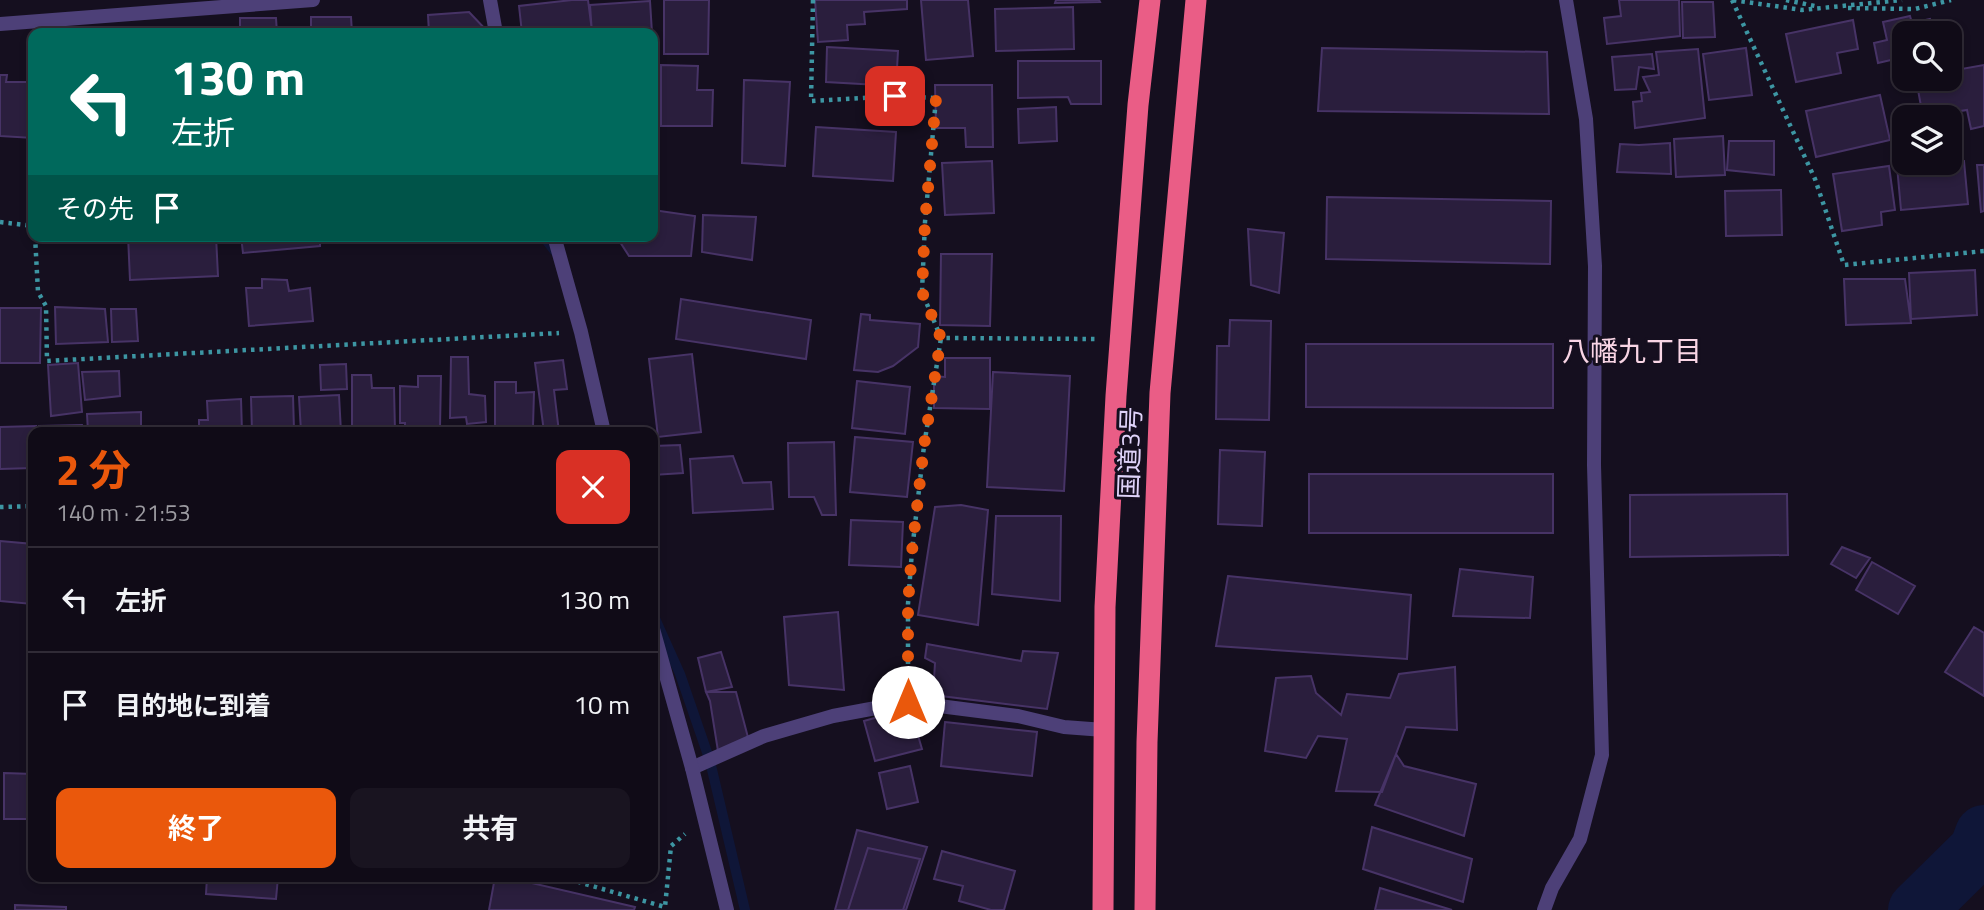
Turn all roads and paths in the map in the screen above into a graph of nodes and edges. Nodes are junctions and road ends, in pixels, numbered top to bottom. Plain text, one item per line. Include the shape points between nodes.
1 (313, 0) edge
2 (490, 0) edge
3 (813, 0) edge
4 (1150, 0) edge
5 (1196, 0) edge
6 (1566, 0) edge
7 (1786, 0) edge
8 (1902, 0) edge
9 (1951, 0) edge
10 (1822, 8) junction
11 (0, 24) edge
12 (495, 28) edge
13 (0, 222) edge
14 (28, 225) edge
15 (35, 242) edge
16 (556, 242) edge
17 (1984, 251) edge
18 (581, 332) junction
19 (941, 338) junction
20 (1120, 340) junction
21 (603, 427) edge
22 (28, 506) edge
23 (0, 507) edge
24 (658, 647) edge
25 (908, 702) junction
26 (1104, 730) junction
27 (692, 768) junction
28 (704, 817) junction
29 (578, 882) edge
30 (727, 910) edge
31 (1102, 910) edge
32 (1145, 910) edge
33 (1544, 910) edge

1 - 11 street
2 - 12 street
3 - 19 path via 811,101 895,96 936,99 922,292
4 - 20 highway, 国道3号
5 - 32 highway, 国道3号 via 1160,393
6 - 33 street via 1586,119 1595,266 1594,465 1602,755 1580,839
7 - 10 path
8 - 10 path
9 - 10 path via 1915,9
10 - 17 path via 1802,10 1732,0 1815,179 1844,265
13 - 14 path
15 - 18 path via 38,292 46,306 47,361
16 - 18 street
18 - 21 street
19 - 20 path
19 - 25 path via 911,564
20 - 26 highway, 国道3号 via 1105,607
22 - 23 path
24 - 27 street
25 - 26 street
25 - 27 street via 833,716 764,736
26 - 31 highway, 国道3号
27 - 28 street
28 - 29 path via 671,846 665,907
28 - 30 street

